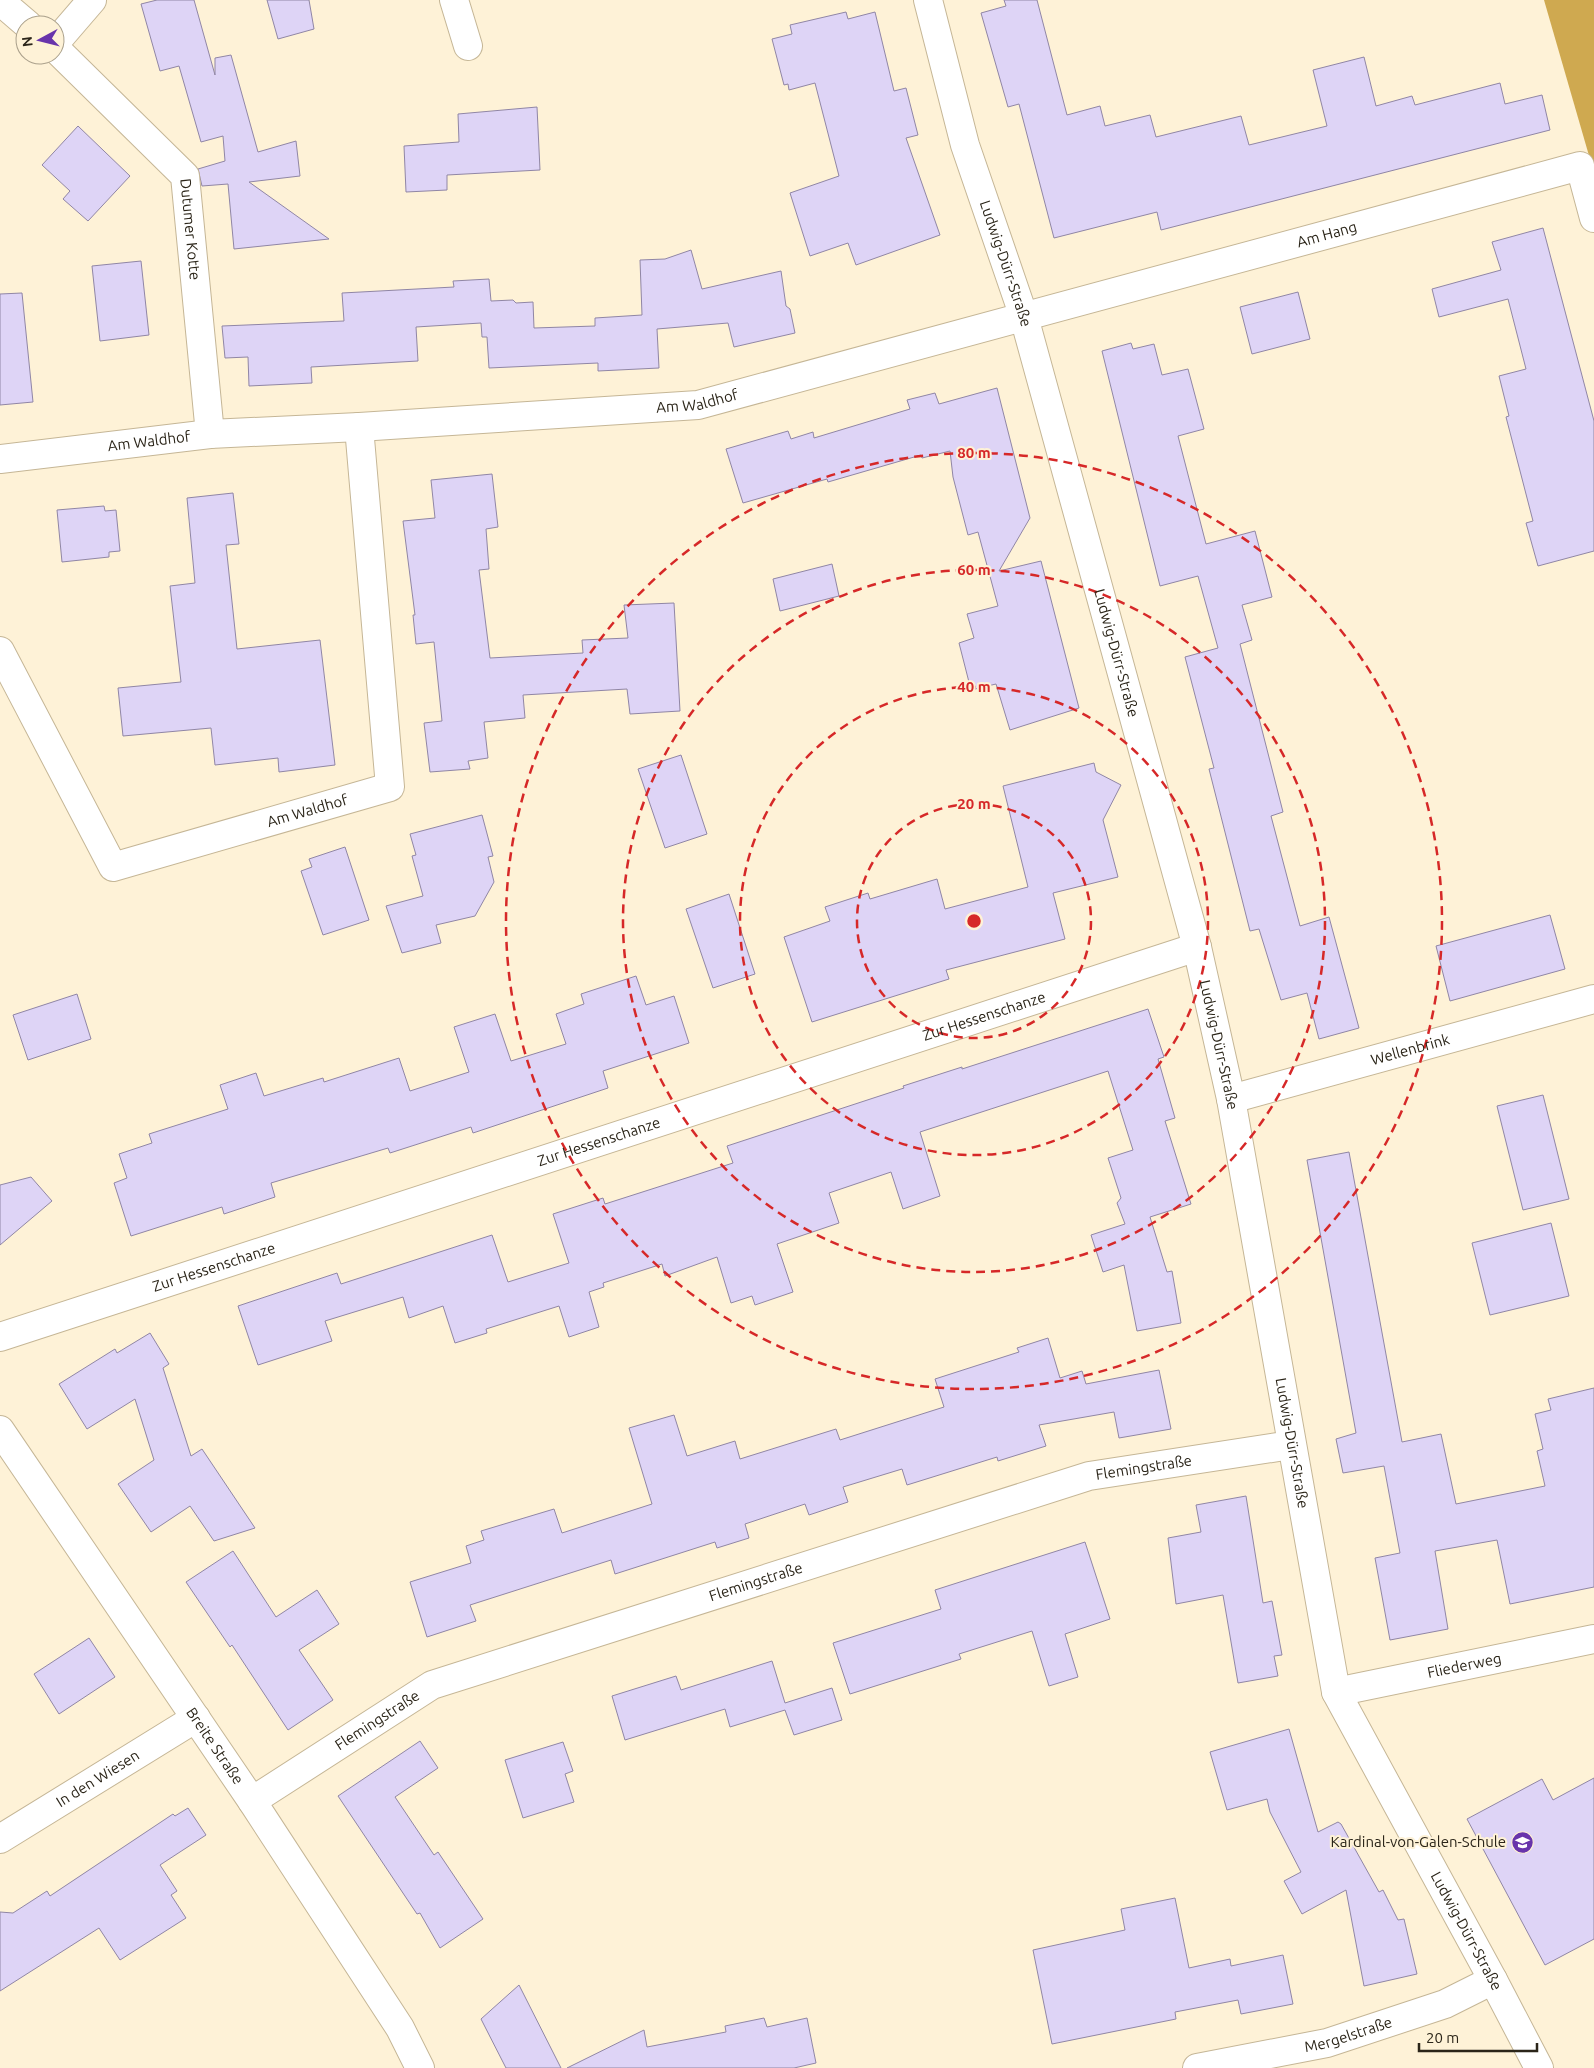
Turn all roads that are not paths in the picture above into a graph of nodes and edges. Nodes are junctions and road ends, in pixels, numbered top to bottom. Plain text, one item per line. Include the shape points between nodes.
1 (92, 0) edge
2 (454, 0) edge
3 (928, 0) edge
4 (0, 1) edge
5 (16, 15) edge
6 (65, 31) edge
7 (468, 46) dead end
8 (65, 58) edge
9 (1594, 218) edge
10 (1024, 317) junction
11 (359, 427) junction
12 (210, 434) junction
13 (0, 459) edge
14 (0, 651) edge
15 (1197, 947) junction
16 (1593, 1004) edge
17 (1230, 1099) junction
18 (0, 1337) edge
19 (0, 1430) edge
20 (1291, 1445) junction
21 (1594, 1639) edge
22 (1336, 1692) junction
23 (196, 1718) junction
24 (252, 1801) junction
25 (0, 1839) edge
26 (1493, 1980) junction
27 (420, 2068) edge
28 (1197, 2068) edge
29 (1539, 2068) edge

1 - 6 street
2 - 7 street
3 - 10 street, Ludwig-Dürr-Straße via 965,145
4 - 5 street
8 - 12 street, Dutumer Kotte via 185,176
9 - 10 street, Am Hang via 1580,166
10 - 11 street, Am Waldhof via 698,405
10 - 15 street, Ludwig-Dürr-Straße
11 - 12 street, Am Waldhof
11 - 14 street, Am Waldhof via 390,787 113,867
12 - 13 street, Am Waldhof
15 - 17 street, Ludwig-Dürr-Straße
15 - 18 street, Zur Hessenschanze
16 - 17 street, Wellenbrink
17 - 20 street, Ludwig-Dürr-Straße
19 - 23 street, Breite Straße
20 - 22 street, Ludwig-Dürr-Straße
20 - 24 street, Flemingstraße via 1089,1476 432,1685
21 - 22 street, Fliederweg
22 - 26 street, Ludwig-Dürr-Straße
23 - 24 street, Breite Straße
23 - 25 street, In den Wiesen
24 - 27 street, Breite Straße via 400,2028
26 - 28 street, Mergelstraße via 1445,2004 1327,2043
26 - 29 street, Ludwig-Dürr-Straße

